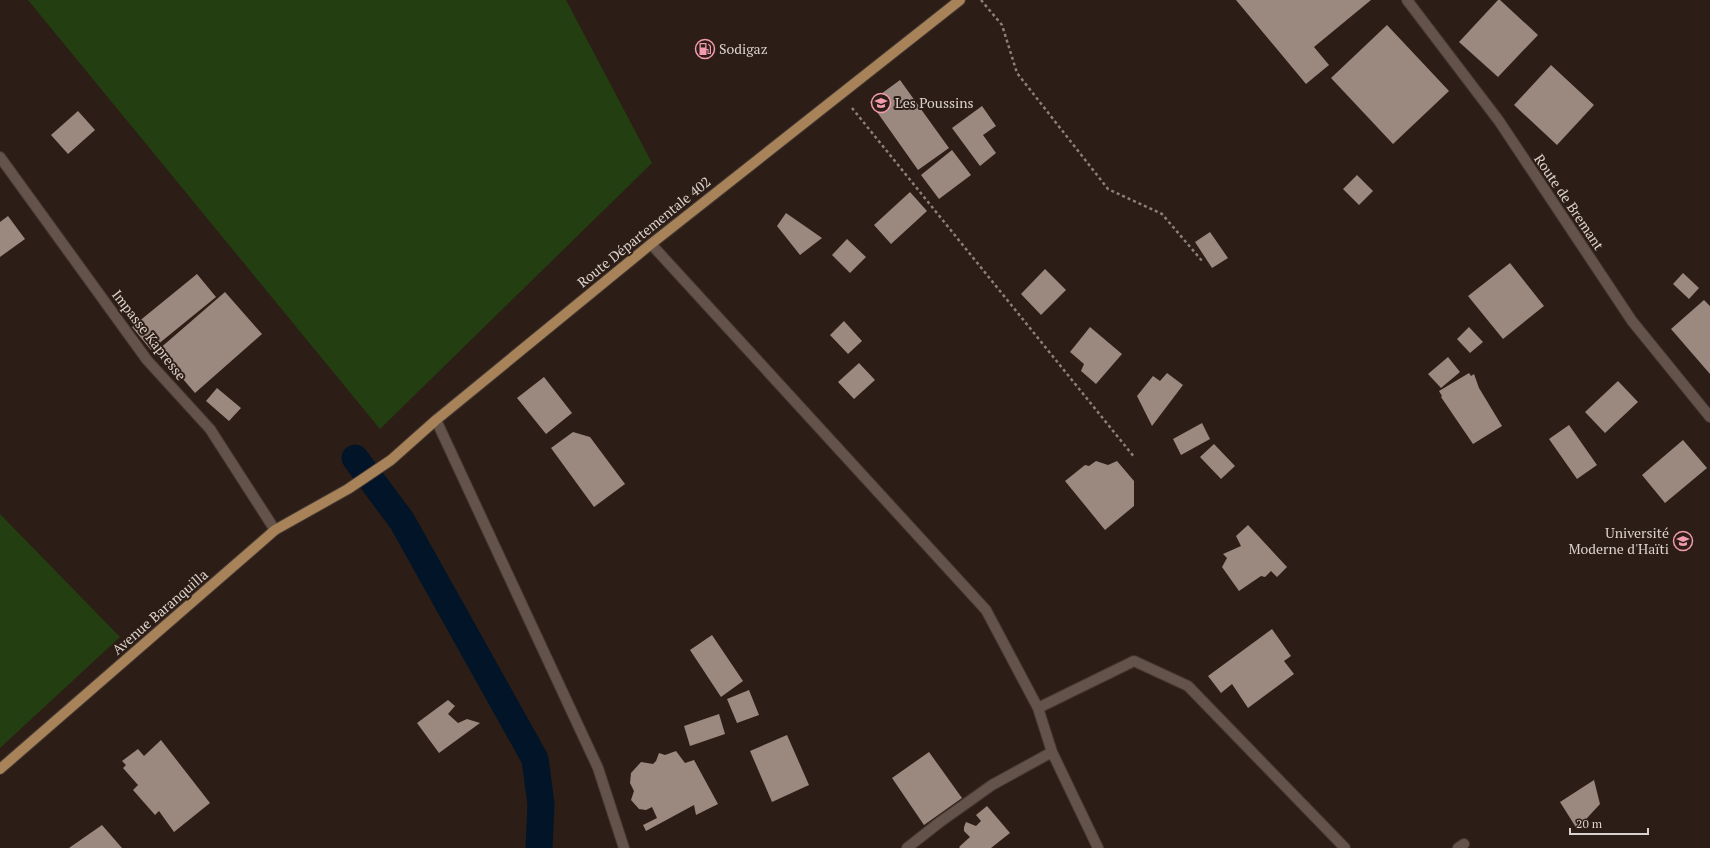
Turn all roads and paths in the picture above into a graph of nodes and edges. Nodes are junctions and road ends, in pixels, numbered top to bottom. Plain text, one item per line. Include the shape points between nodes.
1 (960, 0) edge
2 (981, 0) edge
3 (1407, 0) edge
4 (841, 93) junction
5 (0, 157) edge
6 (651, 244) junction
7 (1203, 262) dead end
8 (1710, 417) edge
9 (436, 420) junction
10 (1134, 458) dead end
11 (348, 489) joint
12 (275, 530) junction
13 (1038, 708) junction
14 (1052, 752) junction
15 (0, 769) edge
16 (624, 848) edge
17 (908, 848) edge
18 (1098, 848) edge
19 (1345, 848) edge

1 - 4 main road, Route Départementale 402
2 - 7 path via 1002,25 1017,73 1108,189 1162,214
3 - 8 street, Route de Bremant via 1499,121 1632,321
4 - 6 main road, Route Départementale 402
4 - 10 path
5 - 12 street, Impasse Kapresse via 147,360 210,429
6 - 9 main road, Route Départementale 402
6 - 13 street via 986,610
9 - 11 main road, Route Départementale 402 via 391,460
9 - 16 street via 598,768
11 - 12 main road, Avenue Baranquilla
12 - 15 main road, Avenue Baranquilla
13 - 14 street
13 - 19 street via 1134,661 1188,686
14 - 17 street via 992,784
14 - 18 street

